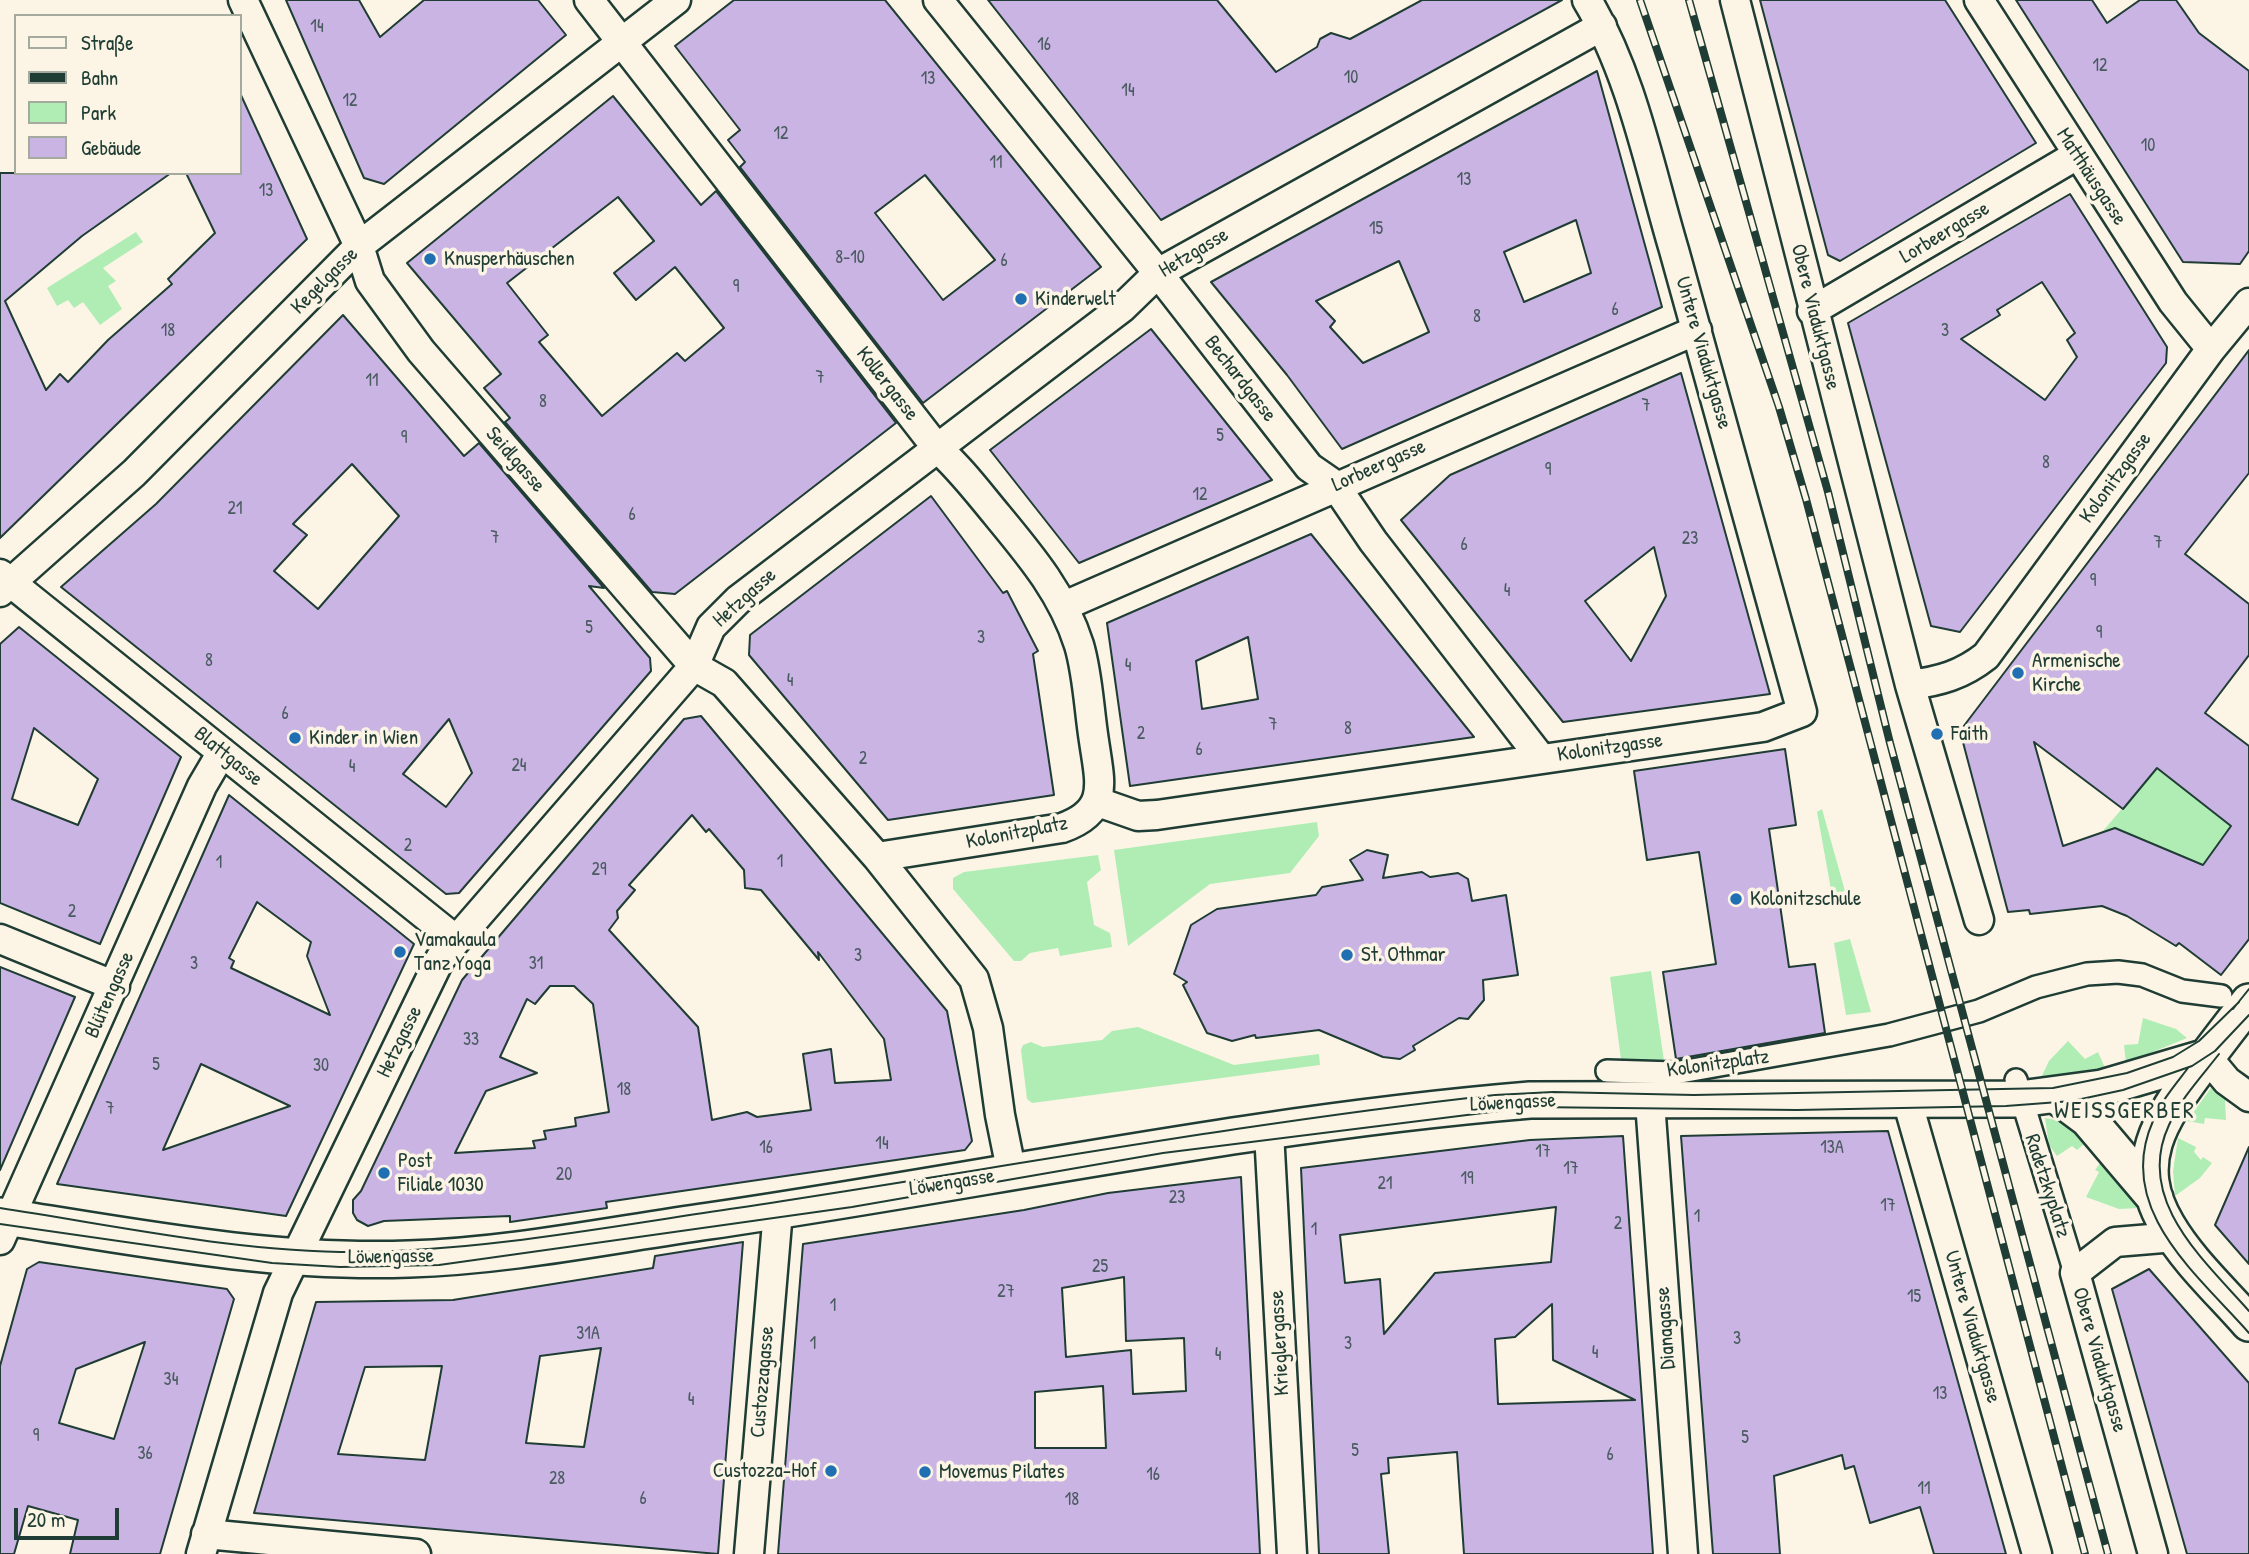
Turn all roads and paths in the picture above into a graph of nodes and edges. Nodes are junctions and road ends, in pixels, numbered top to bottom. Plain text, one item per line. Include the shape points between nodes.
1 (243, 0) edge
2 (589, 0) edge
3 (676, 0) edge
4 (938, 0) edge
5 (1587, 0) edge
6 (1735, 0) edge
7 (1979, 0) edge
8 (1602, 26) junction
9 (622, 42) junction
10 (2077, 155) junction
11 (359, 246) junction
12 (1158, 273) junction
13 (2249, 303) edge
14 (1812, 311) junction
15 (1697, 330) junction
16 (2211, 349) junction
17 (936, 447) junction
18 (1335, 485) junction
19 (4, 583) edge
20 (1064, 606) junction
21 (694, 666) junction
22 (1910, 685) junction
23 (1802, 712) joint
24 (222, 752) junction
25 (1540, 757) junction
26 (1098, 802) junction
27 (877, 857) junction
28 (1979, 920) dead end
29 (0, 939) edge
30 (456, 940) junction
31 (115, 986) junction
32 (2235, 999) edge
33 (2207, 1057) junction
34 (1607, 1071) dead end
35 (2018, 1090) junction
36 (2057, 1096) junction
37 (2249, 1097) edge
38 (1907, 1100) junction
39 (1650, 1102) junction
40 (1269, 1132) junction
41 (1012, 1174) junction
42 (2155, 1198) junction
43 (778, 1211) junction
44 (4, 1225) edge
45 (2175, 1237) junction
46 (296, 1257) junction
47 (2075, 1273) junction
48 (2249, 1322) edge
49 (203, 1544) edge
50 (416, 1554) edge
51 (748, 1554) edge
52 (1292, 1554) edge
53 (1683, 1554) edge
54 (2037, 1554) edge
55 (2153, 1554) edge

1 - 11 street, Seidlgasse
2 - 9 street, Kollergasse
3 - 9 street, Kegelgasse
4 - 12 street, Bechardgasse
5 - 8 street, Untere Viaduktgasse
6 - 14 street, Obere Viaduktgasse
7 - 10 street, Matthäusgasse
8 - 12 street, Hetzgasse
8 - 15 street, Untere Viaduktgasse via 1626,87
9 - 11 street, Kegelgasse
9 - 17 street, Kollergasse
10 - 14 street, Lorbeergasse
10 - 16 street, Matthäusgasse via 2173,302
11 - 19 street, Kegelgasse via 134,473
11 - 21 street, Seidlgasse via 370,281 421,351
12 - 17 street, Hetzgasse via 1123,307
12 - 18 street, Bechardgasse via 1308,467
13 - 16 street, Kolonitzgasse
14 - 22 street, Obere Viaduktgasse
15 - 18 street, Lorbeergasse
15 - 23 street, Untere Viaduktgasse
16 - 22 street, Kolonitzgasse via 1986,656 1947,680
17 - 20 street, Kollergasse via 1046,575
17 - 21 street, Hetzgasse via 738,600 711,627
18 - 20 street, Lorbeergasse
18 - 25 street, Bechardgasse
19 - 24 street, Blattgasse
20 - 26 street, Kollergasse via 1080,648 1100,779
21 - 27 street, Seidlgasse via 724,683
21 - 30 street, Hetzgasse
22 - 28 street, Obere Viaduktgasse
23 - 25 street, Kolonitzgasse via 1763,727
24 - 30 street, Blattgasse
24 - 31 street, Blütengasse via 202,786
25 - 26 street via 1157,815 1138,816
26 - 27 street, Kolonitzplatz via 1084,818 1062,828
27 - 41 street via 974,979 988,1028
29 - 31 street
30 - 46 street, Hetzgasse via 440,960
31 - 44 street, Blütengasse
32 - 33 street
32 - 34 street, Kolonitzplatz via 2182,991 2142,975 2087,974 2036,987 1979,1011 1889,1035 1675,1073
33 - 36 street
33 - 37 street via 2227,1081
33 - 42 street via 2156,1133 2150,1167
35 - 36 street
35 - 38 street
35 - 47 street, Radetzkyplatz
36 - 42 street via 2088,1119
38 - 39 street, Löwengasse
38 - 54 street, Untere Viaduktgasse
39 - 40 street, Löwengasse via 1530,1100
39 - 53 street, Dianagasse
40 - 41 street, Löwengasse via 1141,1149
40 - 52 street, Krieglergasse
41 - 43 street, Löwengasse
42 - 45 street
43 - 46 street, Löwengasse via 446,1256
43 - 51 street, Custozzagasse
44 - 46 street, Löwengasse
45 - 47 street, Obere Viaduktgasse via 2115,1242
45 - 48 street
46 - 49 street, Hetzgasse via 278,1293
47 - 55 street, Obere Viaduktgasse
49 - 50 street

